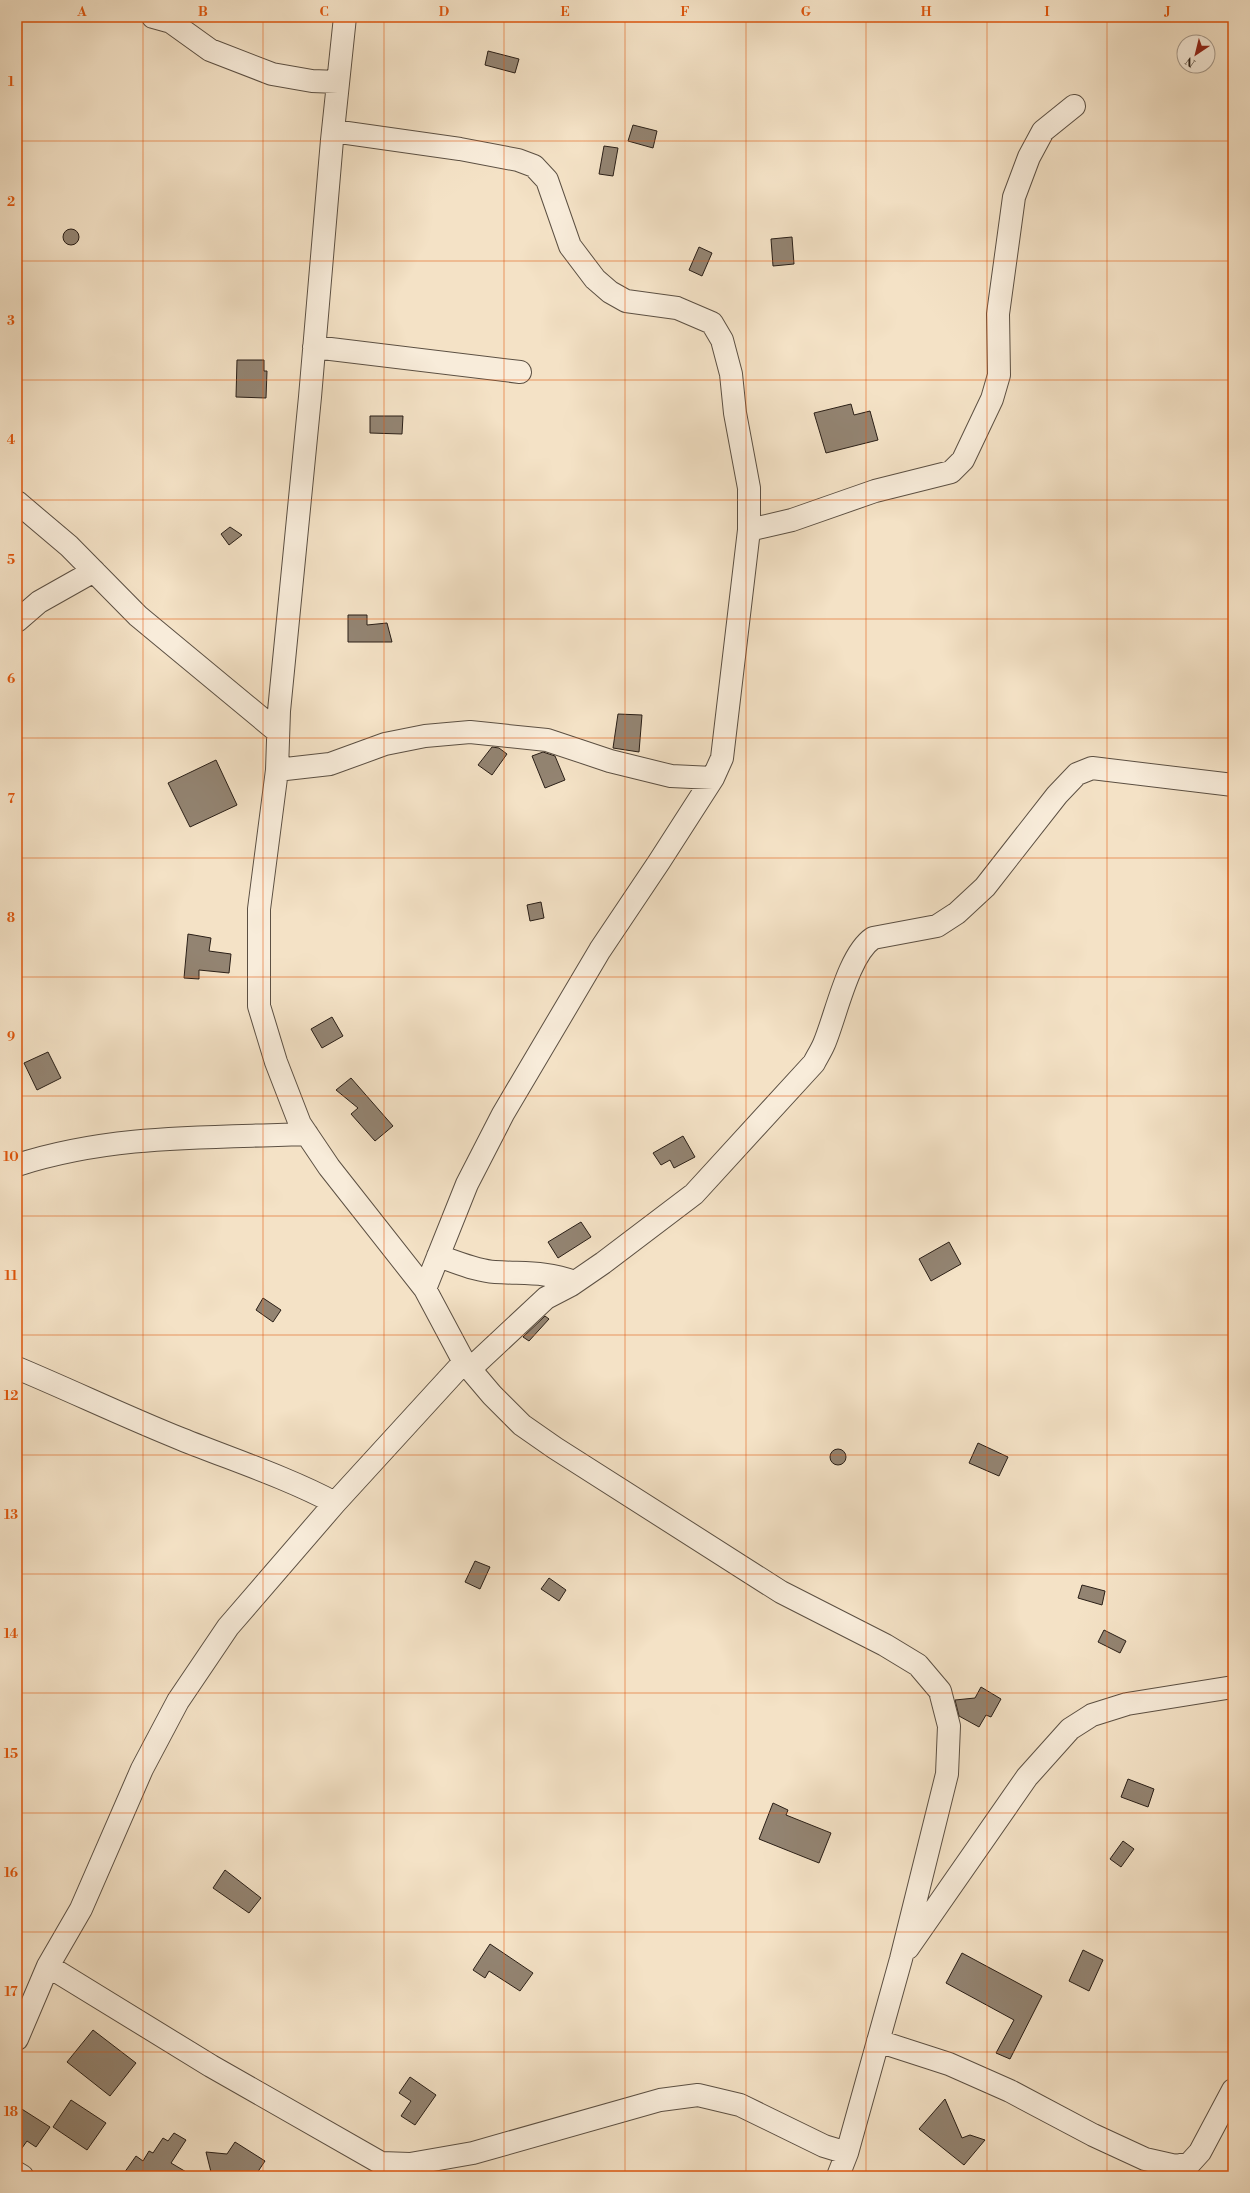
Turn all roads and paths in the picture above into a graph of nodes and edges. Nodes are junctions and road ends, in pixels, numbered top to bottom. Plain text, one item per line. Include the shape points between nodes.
1 (152, 17) edge
2 (346, 17) edge
3 (338, 82) junction
4 (1074, 106) dead end
5 (333, 131) junction
6 (314, 347) junction
7 (520, 372) dead end
8 (17, 502) edge
9 (749, 530) junction
10 (94, 571) junction
11 (17, 621) edge
12 (278, 732) junction
13 (277, 770) junction
14 (713, 778) junction
15 (1233, 785) edge
16 (307, 1134) junction
17 (17, 1165) edge
18 (438, 1256) junction
19 (575, 1282) junction
20 (425, 1289) junction
21 (467, 1365) junction
22 (17, 1368) edge
23 (335, 1503) junction
24 (1233, 1686) edge
25 (901, 1958) junction
26 (48, 1966) junction
27 (17, 2039) edge
28 (878, 2042) junction
29 (1233, 2090) edge
30 (847, 2153) junction
31 (387, 2170) edge
32 (17, 2173) edge
33 (22, 2176) edge
34 (838, 2176) edge

1 - 3 street via 170,22 210,50 272,74 312,81
2 - 3 street
3 - 5 street
4 - 9 street via 1043,131 1029,157 1014,197 998,314 999,375 992,399 963,460 951,472 875,491 792,520
5 - 6 street
5 - 9 street via 460,149 518,160 534,166 547,180 570,246 587,269 610,292 626,301 677,308 712,322 722,340 731,374 735,413 749,488
6 - 7 street
6 - 12 street
8 - 10 street
9 - 14 street via 722,758
10 - 11 street via 39,602
10 - 12 street via 138,616
12 - 13 street
13 - 14 street via 330,764 385,744 425,736 470,732 547,740 610,761 671,776
13 - 16 street via 259,909 259,1006 276,1062 300,1124
14 - 18 street via 600,950 503,1114 467,1184
15 - 19 street via 1092,768 1077,774 1057,795 985,887 957,913 937,926 873,938 866,942 848,976 824,1045 814,1063 795,1086 694,1194
16 - 17 street via 152,1138 41,1157
16 - 20 street via 329,1167
18 - 19 street via 478,1269 556,1275
18 - 20 street
19 - 21 street via 546,1298
20 - 21 street
21 - 23 street
21 - 25 street via 522,1425 554,1448 781,1592 918,1665 940,1691 949,1726 947,1774
22 - 23 street via 180,1439 306,1488
23 - 26 street via 228,1627 178,1701 142,1770 81,1910
24 - 25 street via 1127,1704 1092,1715 1070,1730 1028,1777
25 - 28 street
26 - 27 street
26 - 31 street
28 - 29 street via 949,2064 1010,2091 1145,2159 1176,2166 1190,2163 1200,2152
28 - 30 street
30 - 31 street via 824,2146 740,2105 698,2095 660,2100 473,2153
30 - 34 street
32 - 33 street

